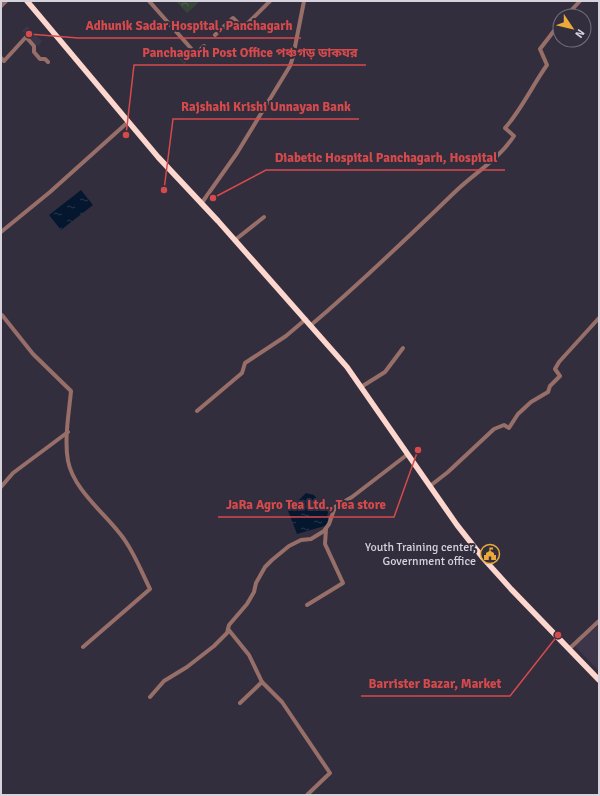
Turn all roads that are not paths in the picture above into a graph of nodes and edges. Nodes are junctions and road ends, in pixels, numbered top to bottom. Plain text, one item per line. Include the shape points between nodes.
1 (6, 1) edge
2 (27, 1) edge
3 (148, 1) edge
4 (270, 1) edge
5 (304, 1) edge
6 (1, 6) edge
7 (552, 33) edge
8 (216, 35) dead end
9 (204, 46) dead end
10 (1, 58) edge
11 (48, 62) dead end
12 (128, 122) junction
13 (201, 204) junction
14 (264, 217) dead end
15 (1, 232) edge
16 (235, 240) junction
17 (1, 316) edge
18 (599, 318) edge
19 (306, 319) junction
20 (311, 326) junction
21 (403, 348) dead end
22 (361, 386) junction
23 (197, 411) dead end
24 (68, 432) junction
25 (408, 454) junction
26 (430, 486) junction
27 (1, 487) edge
28 (326, 529) junction
29 (307, 605) dead end
30 (599, 621) edge
31 (228, 629) junction
32 (83, 647) dead end
33 (569, 649) junction
34 (599, 680) edge
35 (262, 682) junction
36 (150, 697) dead end
37 (240, 703) dead end
38 (307, 795) edge

1 - 6 street
2 - 12 highway
3 - 9 street via 196,54
4 - 8 street via 243,28 233,18
5 - 13 street via 290,66 237,153
7 - 20 street via 540,49 547,65 517,114 505,128 514,136 509,143 485,168 464,184
10 - 11 street via 4,61 26,37 40,59
12 - 13 highway
12 - 15 street
13 - 16 highway
14 - 16 street
16 - 19 highway
17 - 24 street via 33,354 71,391
18 - 26 street via 559,362 555,369 560,376 548,392 518,414 509,428 504,425 494,429
19 - 20 highway
19 - 23 street via 286,336 245,363 242,373
20 - 22 highway
21 - 22 street via 385,372
22 - 25 highway
24 - 27 street via 13,473
24 - 32 street via 68,460 71,472 126,542 150,589
25 - 26 highway
25 - 28 street via 352,498 335,507
26 - 33 highway via 483,558
28 - 29 street via 325,544 343,582
28 - 31 street via 311,539 301,540 289,546 265,567 247,604
30 - 33 street
31 - 35 street via 249,655
31 - 36 street via 214,646 164,681
33 - 34 highway
35 - 37 street
35 - 38 street via 282,702 330,773

